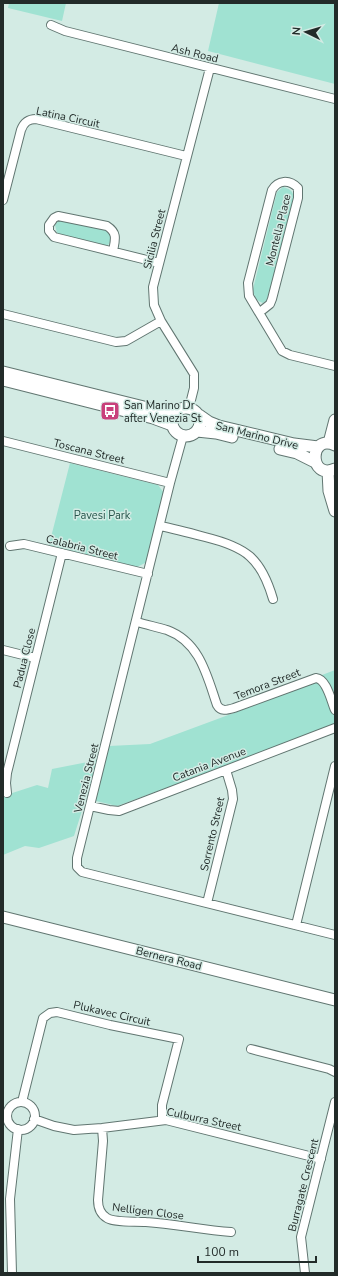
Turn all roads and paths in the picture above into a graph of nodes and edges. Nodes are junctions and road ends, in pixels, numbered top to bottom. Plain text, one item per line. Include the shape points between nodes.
1 (51, 25) dead end
2 (210, 68) junction
3 (335, 99) edge
4 (186, 156) junction
5 (3, 200) edge
6 (113, 251) junction
7 (159, 263) junction
8 (260, 312) junction
9 (3, 314) edge
10 (161, 320) junction
11 (335, 366) edge
12 (3, 372) edge
13 (3, 380) edge
14 (189, 408) junction
15 (175, 412) junction
16 (199, 415) junction
17 (335, 420) edge
18 (172, 425) junction
19 (197, 431) junction
20 (183, 436) junction
21 (3, 441) edge
22 (332, 444) edge
23 (318, 447) junction
24 (315, 462) junction
25 (331, 470) edge
26 (170, 483) junction
27 (335, 511) edge
28 (160, 526) junction
29 (10, 546) dead end
30 (62, 553) junction
31 (148, 574) junction
32 (273, 599) dead end
33 (137, 622) junction
34 (3, 650) edge
35 (35, 658) junction
36 (335, 710) edge
37 (335, 728) edge
38 (335, 766) edge
39 (226, 770) junction
40 (7, 793) dead end
41 (90, 806) junction
42 (207, 903) junction
43 (3, 917) edge
44 (296, 925) junction
45 (335, 935) edge
46 (335, 1000) edge
47 (251, 1049) dead end
48 (335, 1072) edge
49 (22, 1102) junction
50 (335, 1102) edge
51 (6, 1108) edge
52 (34, 1119) junction
53 (162, 1120) junction
54 (102, 1128) junction
55 (18, 1129) junction
56 (321, 1159) junction
57 (231, 1232) dead end
58 (12, 1273) edge
59 (304, 1273) edge

1 - 2 street, Ash Road via 65,31
2 - 3 street, Ash Road
2 - 4 street, Sicilia Street
4 - 5 street, Latina Circuit via 31,119 25,122 21,130
4 - 7 street, Sicilia Street
6 - 6 street via 54,237 49,232 49,225 58,216 107,226 115,234
6 - 7 street
7 - 10 street, Sicilia Street via 153,294 154,305
8 - 8 street, Montella Place via 249,296 248,283 272,190 278,183 291,183 298,188 298,198 272,299
8 - 11 street, Montella Place via 282,351 290,356
9 - 10 street via 116,342 126,341
10 - 14 street, Sicilia Street via 194,374 194,388
12 - 15 street via 156,410
13 - 18 street
14 - 15 street
14 - 16 street
15 - 18 street
16 - 19 street
16 - 23 street, San Marino Drive via 219,426 294,444
17 - 22 street
18 - 20 street
19 - 20 street
19 - 24 street, San Marino Drive via 216,433 297,453
20 - 26 street, Venezia Street
21 - 26 street, Toscana Street
22 - 23 street via 322,444
23 - 24 street
24 - 25 street, San Marino Drive via 321,469
25 - 27 street via 329,491
26 - 28 street, Venezia Street
28 - 31 street, Venezia Street
28 - 32 street via 224,541 251,556 266,577
29 - 30 street, Calabria Street via 24,544
30 - 31 street, Calabria Street
30 - 35 street, Padua Close
31 - 33 street, Venezia Street
33 - 36 street, Temora Street via 168,630 190,646 201,660 220,709 234,708 319,678 324,682
33 - 41 street, Venezia Street
34 - 35 street
35 - 40 street, Padua Close via 7,773
37 - 39 street, Catania Avenue
38 - 44 street
39 - 41 street, Catania Avenue via 119,811
39 - 42 street, Sorrento Street via 232,790 232,804
41 - 42 street, Venezia Street via 76,863 79,870
42 - 44 street, Venezia Street
43 - 46 street, Bernera Road
44 - 45 street, Venezia Street
47 - 48 street
49 - 51 street
49 - 52 street via 33,1109
49 - 53 street, Plukavec Circuit via 43,1018 57,1012 180,1039 162,1105
50 - 56 street, Burragate Crescent
51 - 55 street via 10,1124
52 - 54 street, Culburra Street via 68,1129
52 - 55 street via 29,1127
53 - 54 street, Culburra Street
53 - 56 street, Culburra Street
54 - 57 street, Nelligen Close via 98,1205 103,1215 114,1220
55 - 58 street via 10,1199
56 - 59 street, Burragate Crescent via 301,1237

